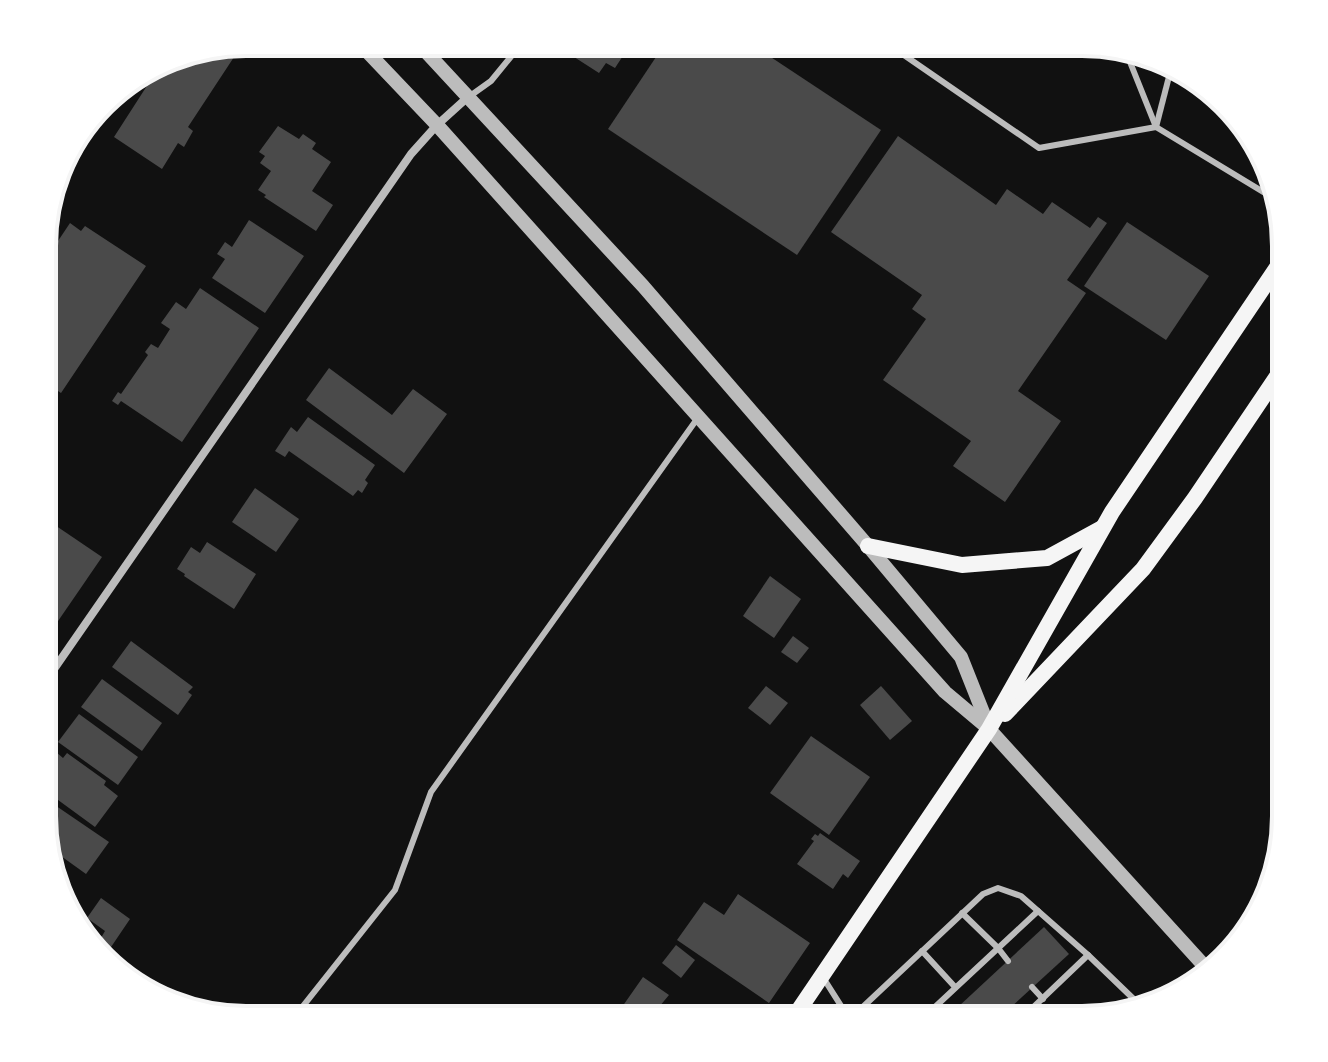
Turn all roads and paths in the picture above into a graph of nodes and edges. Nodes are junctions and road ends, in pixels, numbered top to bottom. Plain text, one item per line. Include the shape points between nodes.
1 (371, 56) edge
2 (430, 56) edge
3 (512, 56) edge
4 (905, 56) edge
5 (1130, 62) edge
6 (1169, 77) edge
7 (468, 97) junction
8 (437, 125) junction
9 (1156, 127) junction
10 (1265, 193) edge
11 (1272, 275) edge
12 (1272, 384) edge
13 (698, 417) junction
14 (1103, 527) junction
15 (868, 546) junction
16 (56, 666) edge
17 (989, 729) junction
18 (1038, 911) junction
19 (962, 913) junction
20 (998, 948) junction
21 (922, 951) junction
22 (1088, 955) junction
23 (1008, 961) dead end
24 (1202, 963) edge
25 (822, 976) junction
26 (955, 987) junction
27 (1032, 987) dead end
28 (1133, 998) edge
29 (1043, 999) junction
30 (303, 1006) edge
31 (802, 1006) edge
32 (841, 1006) edge
33 (865, 1006) edge
34 (935, 1006) edge
35 (1035, 1006) edge

1 - 8 street
2 - 7 street
3 - 7 lane via 491,81
4 - 9 lane via 1039,148
5 - 9 lane
6 - 9 lane
7 - 8 street
7 - 15 street via 643,286
8 - 13 street
8 - 16 street via 411,154
9 - 10 lane
11 - 14 main road
12 - 17 main road via 1143,569
13 - 17 street via 945,692
13 - 30 lane via 431,792 395,890
14 - 15 main road via 1047,558 962,565
14 - 17 main road
15 - 17 street via 961,657
17 - 24 street
17 - 25 main road
18 - 19 lane via 1021,896 998,888
18 - 20 lane
18 - 22 lane
19 - 20 lane
19 - 21 lane
20 - 23 lane
20 - 26 lane
21 - 26 lane
21 - 33 lane
22 - 28 lane
22 - 29 lane
25 - 31 main road
25 - 32 lane
26 - 34 lane
27 - 29 lane
29 - 35 lane

